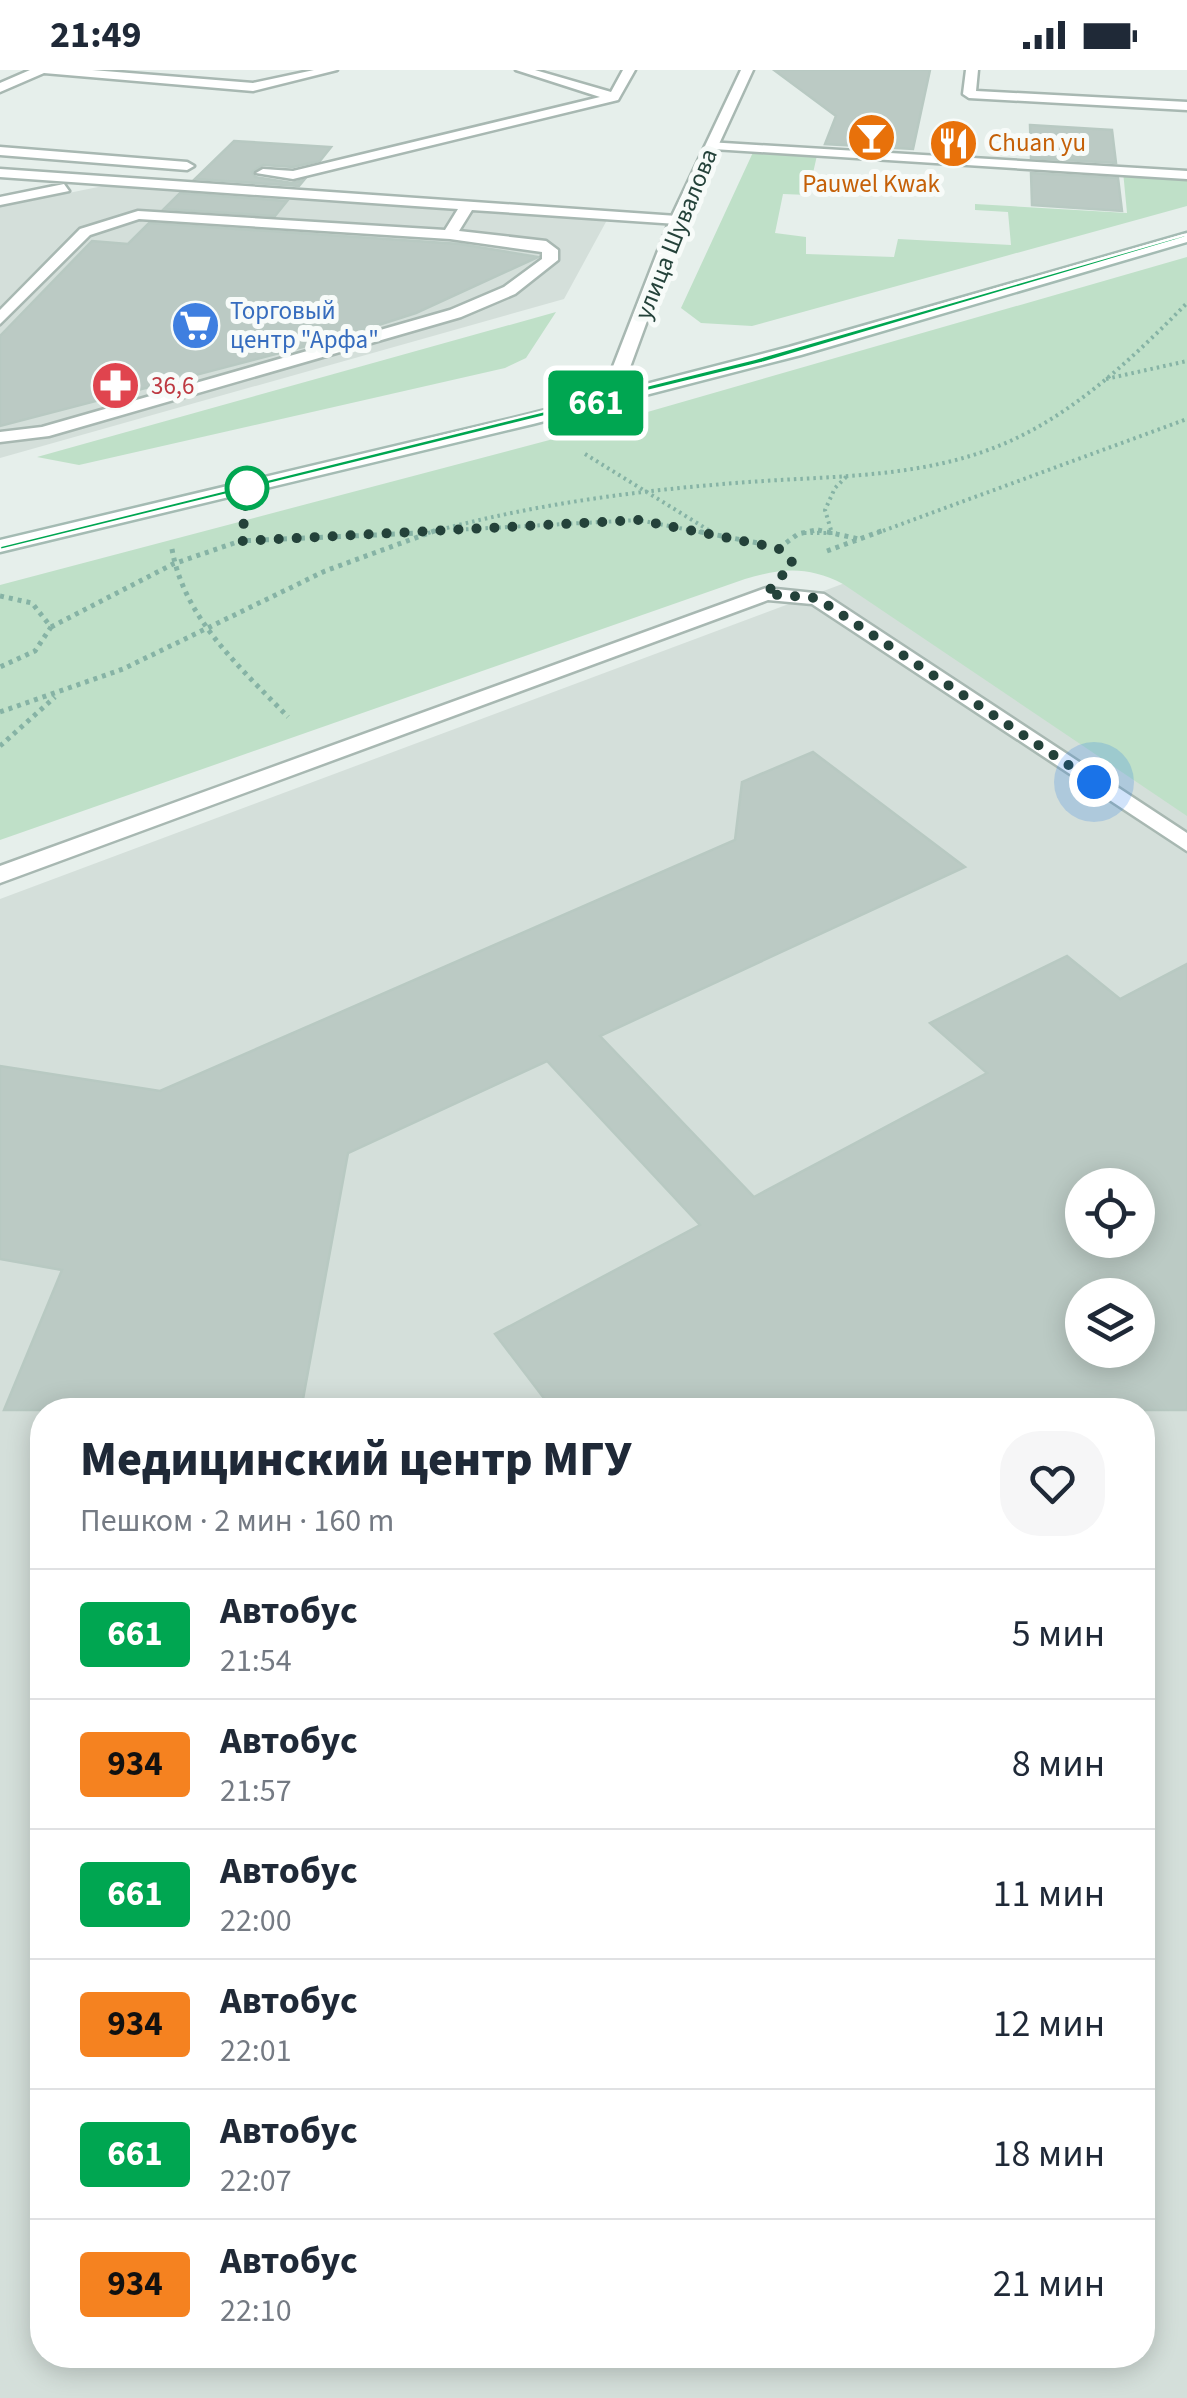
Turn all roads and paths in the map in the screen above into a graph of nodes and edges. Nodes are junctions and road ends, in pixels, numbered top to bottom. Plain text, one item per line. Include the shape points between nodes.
1 (44, 70) edge
2 (331, 70) edge
3 (522, 70) edge
4 (629, 70) edge
5 (747, 70) edge
6 (972, 70) edge
7 (0, 88) edge
8 (614, 97) junction
9 (1187, 106) edge
10 (712, 145) junction
11 (0, 151) edge
12 (195, 167) dead end
13 (254, 172) dead end
14 (0, 173) edge
15 (1187, 175) edge
16 (96, 181) junction
17 (0, 201) edge
18 (467, 206) junction
19 (678, 220) junction
20 (450, 235) junction
21 (1187, 237) edge
22 (1187, 303) edge
23 (0, 320) edge
24 (1187, 361) edge
25 (1105, 379) junction
26 (609, 400) junction
27 (1187, 420) edge
28 (0, 437) edge
29 (574, 447) dead end
30 (849, 475) junction
31 (654, 494) junction
32 (831, 530) junction
33 (425, 533) junction
34 (716, 535) junction
35 (860, 539) junction
36 (242, 541) junction
37 (207, 542) dead end
38 (172, 543) dead end
39 (0, 546) edge
40 (778, 548) junction
41 (793, 563) junction
42 (173, 564) junction
43 (766, 594) junction
44 (0, 596) edge
45 (51, 627) junction
46 (208, 629) junction
47 (0, 668) edge
48 (58, 694) junction
49 (0, 712) edge
50 (0, 746) edge
51 (324, 756) junction
52 (1187, 844) edge
53 (0, 874) edge

1 - 2 street via 253,87
1 - 7 street
3 - 8 street
4 - 8 street
5 - 10 street, улица Шувалова
6 - 9 street via 969,94
8 - 13 street via 293,175
10 - 15 street
10 - 19 street, улица Шувалова
11 - 12 street
14 - 16 street
16 - 17 street
16 - 18 street
18 - 19 street
18 - 20 street
19 - 26 street, улица Шувалова
20 - 23 street via 138,215 84,232
20 - 28 street via 541,244 550,260 538,275 503,293 436,318 43,432
21 - 26 street
22 - 25 path
24 - 25 path
25 - 30 path via 1007,442 975,454
26 - 39 street
27 - 35 path
29 - 31 path
30 - 31 path
30 - 32 path via 825,510
31 - 33 path via 513,512
31 - 34 path
32 - 35 path
32 - 40 path via 797,531
33 - 34 path via 639,520
33 - 36 path
33 - 46 path
34 - 40 path
35 - 41 path
36 - 37 path
36 - 42 path
38 - 42 path
40 - 41 path
41 - 43 path
42 - 45 path
42 - 46 path
43 - 51 street
43 - 52 street via 817,598
44 - 45 path via 36,604
45 - 47 path via 35,651
46 - 48 path
46 - 51 path
48 - 49 path
48 - 50 path
51 - 53 street

